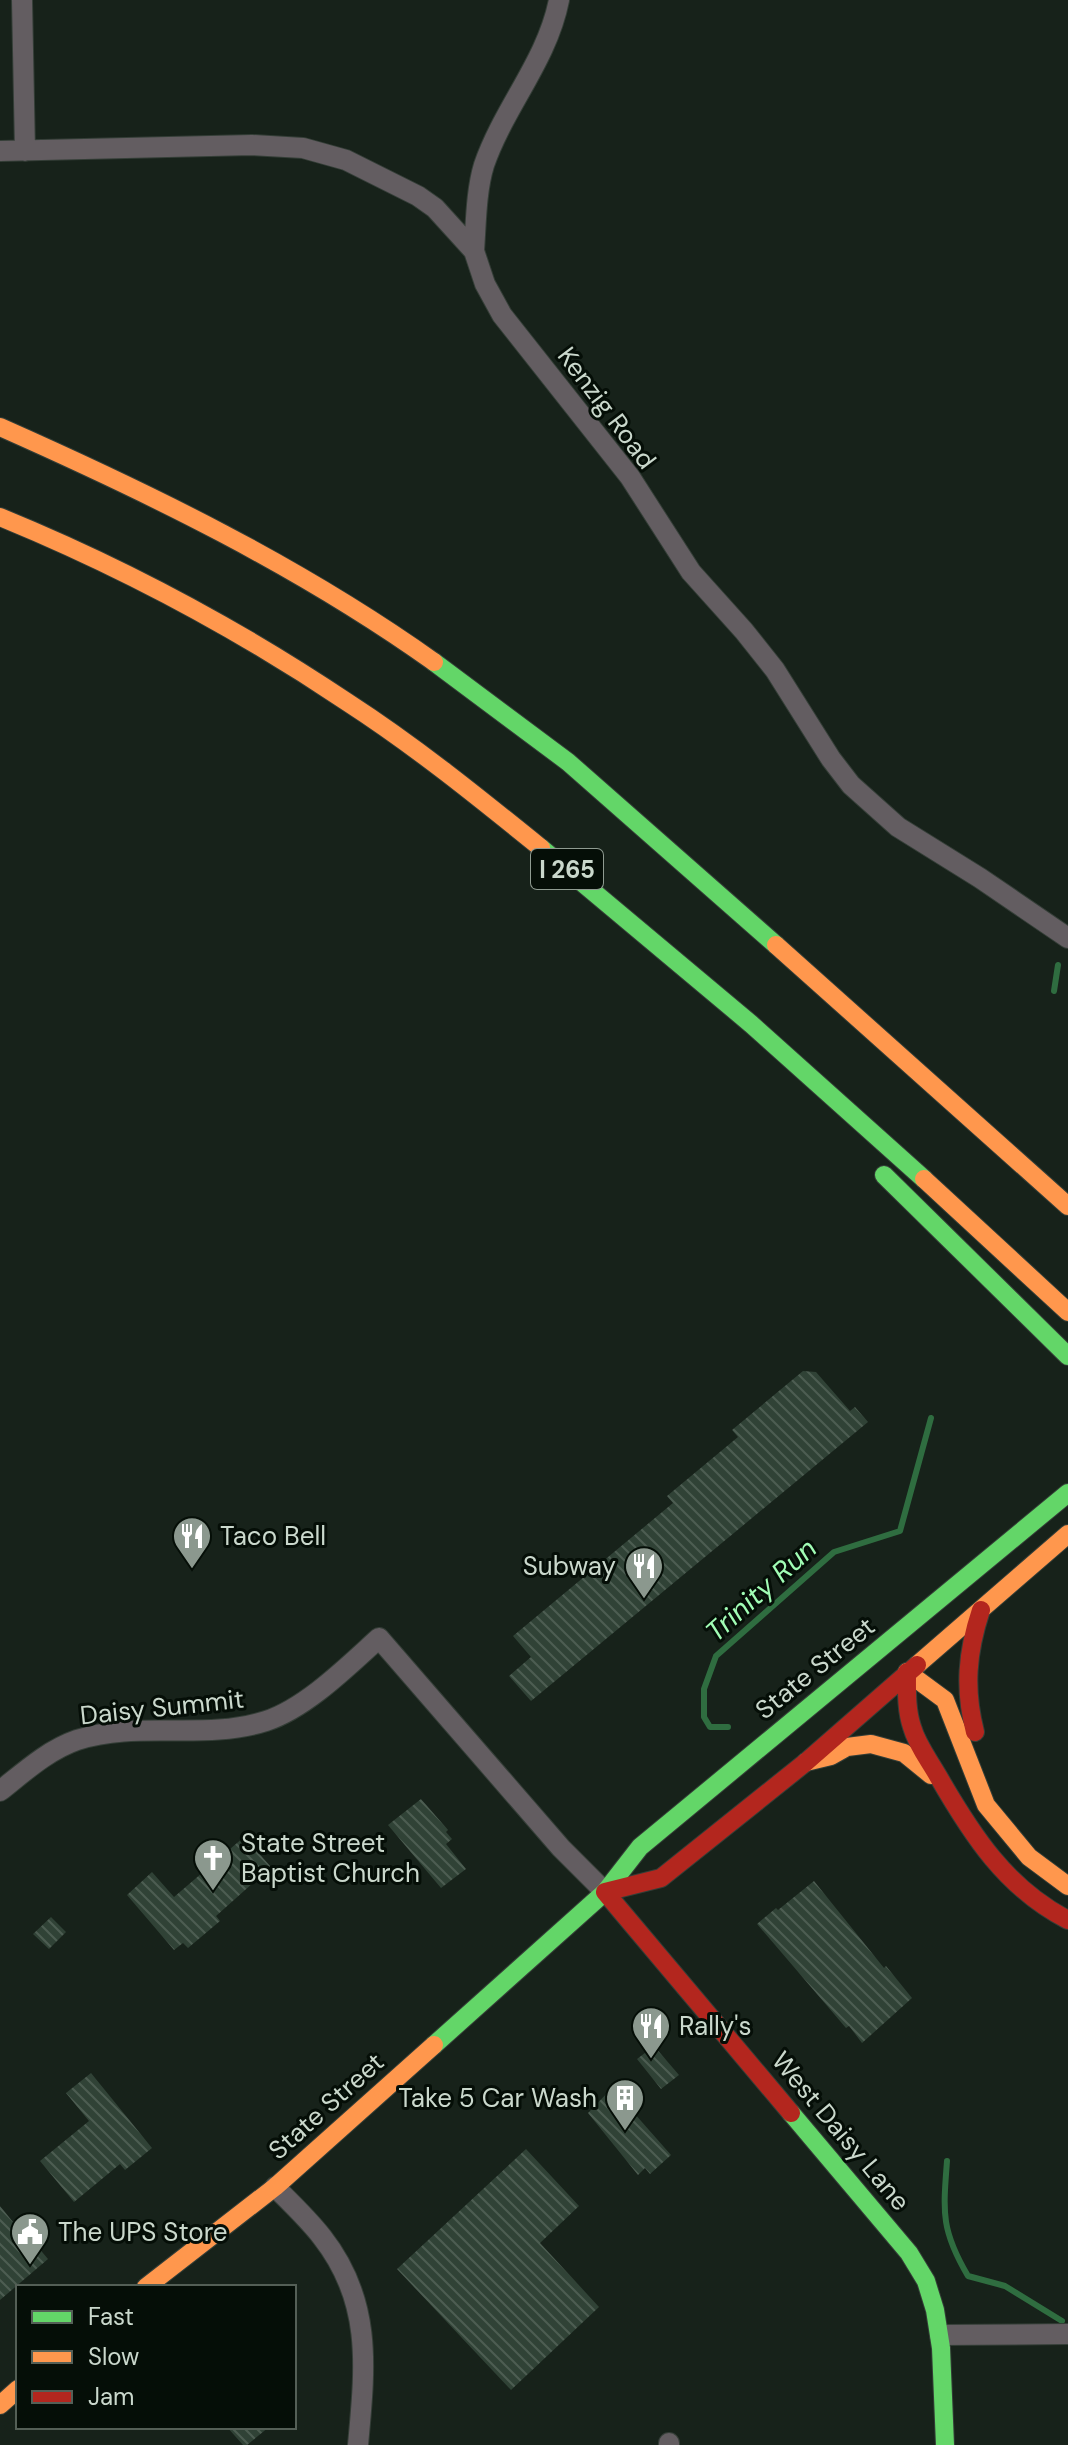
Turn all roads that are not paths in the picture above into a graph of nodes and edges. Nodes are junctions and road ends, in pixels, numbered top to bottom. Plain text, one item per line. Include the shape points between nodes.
1 (22, 0) edge
2 (559, 0) edge
3 (0, 151) edge
4 (25, 151) junction
5 (474, 251) junction
6 (0, 427) edge
7 (0, 517) edge
8 (627, 916) junction
9 (1068, 938) edge
10 (813, 1104) dead end
11 (868, 1159) dead end
12 (1068, 1206) edge
13 (1068, 1312) edge
14 (1068, 1356) edge
15 (1068, 1493) edge
16 (1068, 1534) edge
17 (981, 1610) junction
18 (884, 1645) junction
19 (907, 1672) junction
20 (806, 1762) junction
21 (0, 1791) edge
22 (959, 1813) junction
23 (1006, 1829) junction
24 (1068, 1886) edge
25 (605, 1892) junction
26 (1068, 1920) edge
27 (275, 2187) junction
28 (149, 2285) edge
29 (1068, 2334) edge
30 (940, 2335) junction
31 (16, 2391) edge
32 (0, 2405) edge
33 (358, 2445) edge
34 (945, 2445) edge

1 - 4 street
2 - 5 street via 546,45 483,167
3 - 4 street, Kenzig Road
4 - 5 street, Kenzig Road via 303,148 346,160 418,196
5 - 9 street, Kenzig Road via 502,315 630,477 691,572 775,670 851,785 898,827
6 - 12 main road via 250,547 385,627 489,700 613,800
7 - 8 main road, I 265 via 203,615 333,693 453,778
8 - 10 main road
8 - 13 main road, I 265
11 - 14 main road
15 - 18 main road, State Street
16 - 17 main road, State Street
17 - 19 main road, State Street
17 - 23 main road via 968,1645 965,1687
18 - 19 main road
18 - 25 main road, State Street via 640,1847
19 - 20 main road, State Street
19 - 22 main road via 914,1734
19 - 23 main road via 945,1700 986,1805
20 - 22 main road via 866,1744 899,1749 924,1766
20 - 25 main road, State Street via 661,1878
21 - 25 street, Daisy Summit via 40,1759 77,1741 140,1730 227,1730 268,1720 295,1706 379,1638
22 - 26 main road via 1004,1872
23 - 24 main road via 1029,1857
25 - 27 main road, State Street
25 - 30 main road, West Daisy Lane via 909,2253 930,2288
27 - 28 main road, State Street
27 - 33 street via 336,2257 358,2307 364,2370
29 - 30 street
30 - 34 main road, West Daisy Lane
31 - 32 main road

